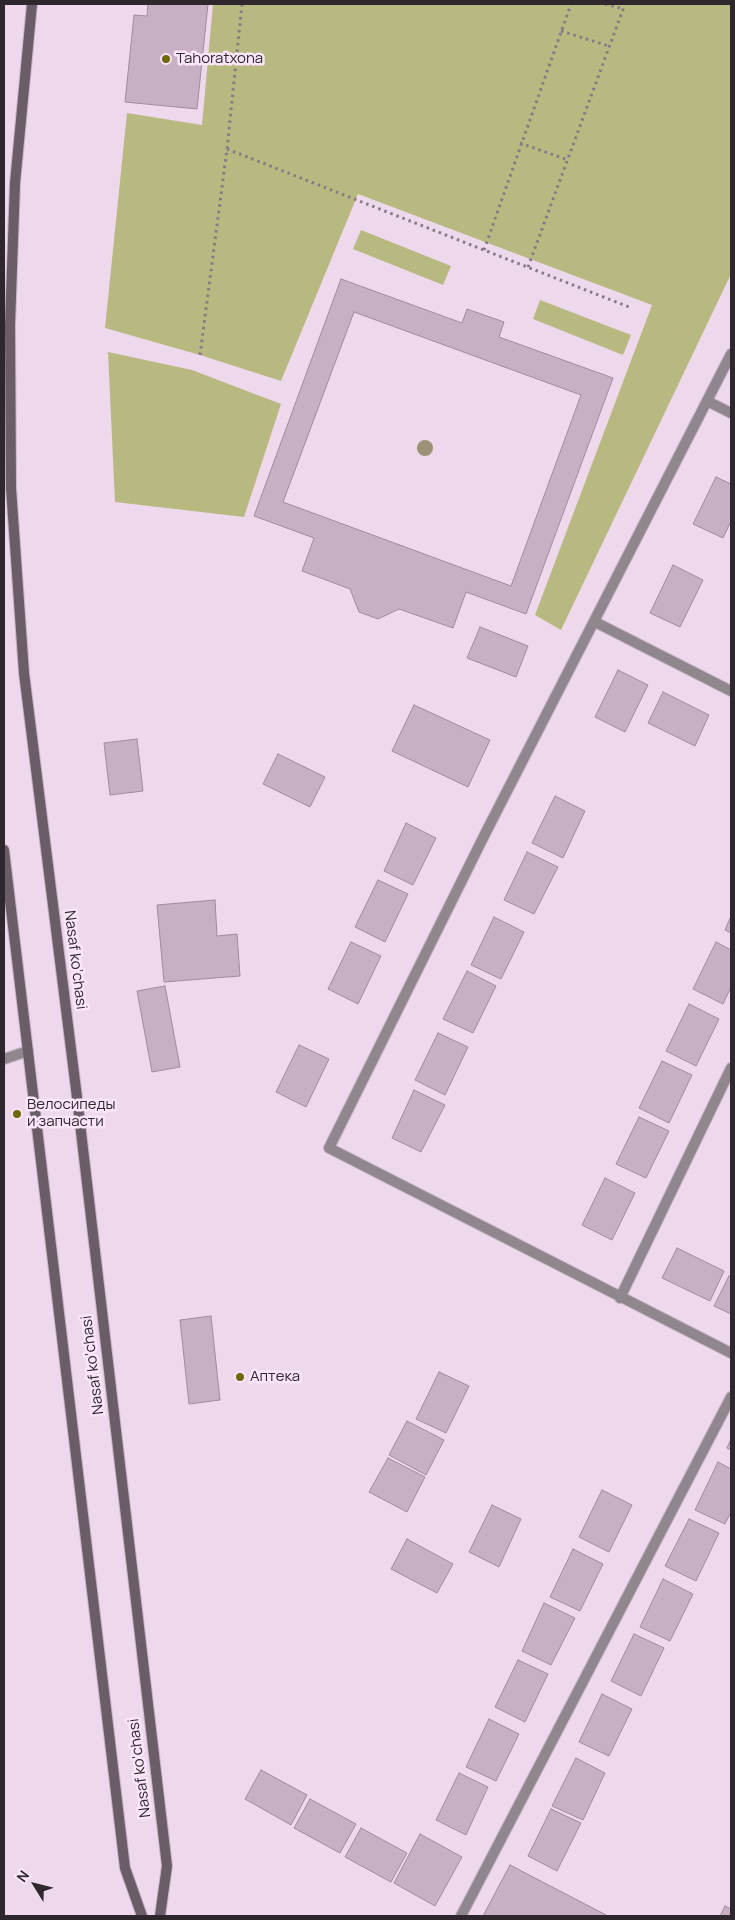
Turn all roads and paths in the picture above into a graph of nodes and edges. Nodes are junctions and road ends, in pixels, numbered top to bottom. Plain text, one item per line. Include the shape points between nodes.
1 (32, 4) edge
2 (242, 4) edge
3 (571, 4) edge
4 (605, 4) edge
5 (625, 4) edge
6 (623, 10) junction
7 (561, 31) junction
8 (609, 46) junction
9 (520, 143) junction
10 (227, 150) junction
11 (568, 160) junction
12 (484, 250) junction
13 (528, 267) junction
14 (629, 308) dead end
15 (200, 354) dead end
16 (731, 354) edge
17 (707, 401) junction
18 (731, 413) edge
19 (596, 622) junction
20 (731, 691) edge
21 (4, 850) edge
22 (28, 1051) junction
23 (4, 1058) edge
24 (731, 1068) edge
25 (620, 1298) junction
26 (731, 1354) edge
27 (731, 1397) edge
28 (142, 1916) edge
29 (160, 1916) edge
30 (461, 1916) edge

1 - 29 main road, Nasaf ko‘chasi via 15,183 10,325 11,488 24,673 167,1866
2 - 10 path
3 - 7 path
4 - 6 path
5 - 6 path
6 - 8 path
7 - 8 path
7 - 9 path
8 - 11 path
9 - 11 path
9 - 12 path
10 - 12 path
10 - 15 path
11 - 13 path
12 - 13 path
13 - 14 path
16 - 17 street
17 - 18 street
17 - 19 street
19 - 20 street
19 - 25 street via 485,834 329,1148
21 - 22 main road, Nasaf ko‘chasi
22 - 23 street
22 - 28 main road, Nasaf ko‘chasi via 125,1868
24 - 25 street
25 - 26 street
27 - 30 street

